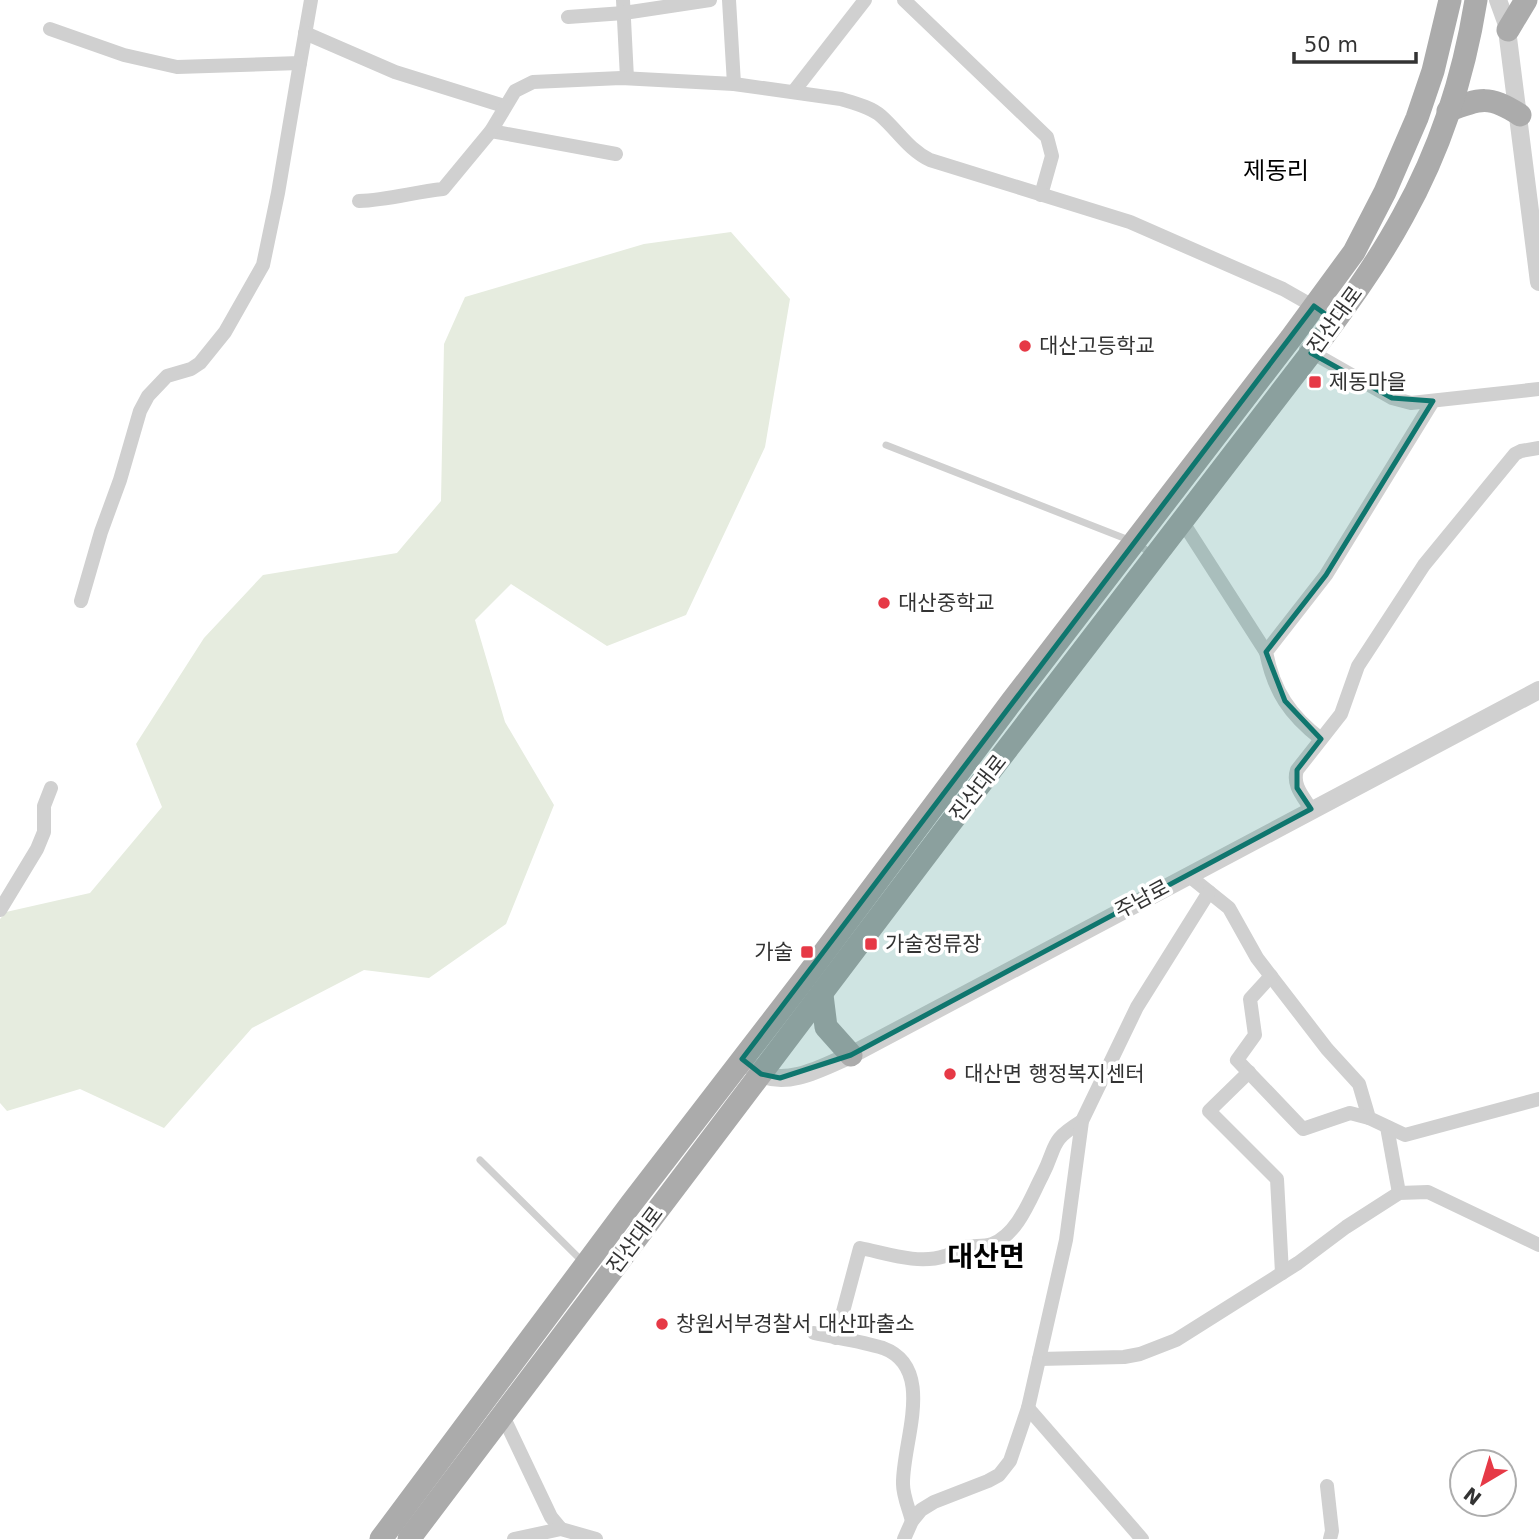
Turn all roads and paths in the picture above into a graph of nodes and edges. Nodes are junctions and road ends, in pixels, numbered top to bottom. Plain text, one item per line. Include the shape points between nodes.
1 (311, 0) edge
2 (710, 0) edge
3 (729, 0) edge
4 (865, 0) edge
5 (904, 0) edge
6 (1450, 0) edge
7 (1476, 0) edge
8 (1498, 0) edge
9 (1526, 0) edge
10 (624, 6) edge
11 (568, 17) dead end
12 (50, 29) dead end
13 (1507, 30) junction
14 (305, 33) junction
15 (300, 63) junction
16 (626, 78) junction
17 (734, 84) junction
18 (794, 91) junction
19 (505, 106) junction
20 (1448, 111) junction
21 (1520, 115) junction
22 (491, 131) junction
23 (616, 154) dead end
24 (1041, 195) junction
25 (359, 201) dead end
26 (1539, 282) edge
27 (1314, 306) junction
28 (1335, 321) junction
29 (1291, 338) junction
30 (1311, 353) junction
31 (1539, 389) edge
32 (1433, 401) junction
33 (886, 445) dead end
34 (1539, 449) edge
35 (1182, 521) junction
36 (1134, 542) junction
37 (1155, 557) junction
38 (81, 601) dead end
39 (1266, 652) junction
40 (1539, 690) edge
41 (1321, 739) junction
42 (51, 788) dead end
43 (1311, 809) junction
44 (1188, 875) junction
45 (1209, 892) junction
46 (0, 910) edge
47 (1271, 976) junction
48 (822, 995) junction
49 (851, 1055) junction
50 (742, 1059) junction
51 (1249, 1072) junction
52 (761, 1074) junction
53 (1539, 1100) edge
54 (1369, 1118) junction
55 (1082, 1121) junction
56 (1387, 1127) junction
57 (480, 1160) dead end
58 (1399, 1192) junction
59 (1539, 1245) edge
60 (586, 1265) junction
61 (1282, 1273) junction
62 (605, 1280) junction
63 (814, 1333) dead end
64 (836, 1338) junction
65 (1039, 1359) junction
66 (1028, 1408) junction
67 (503, 1416) junction
68 (1327, 1486) dead end
69 (912, 1521) junction
70 (561, 1529) junction
71 (381, 1539) edge
72 (409, 1539) edge
73 (514, 1539) edge
74 (596, 1539) edge
75 (904, 1539) edge
76 (1142, 1539) edge
77 (1330, 1539) edge

1 - 14 street
2 - 10 street
3 - 17 street
4 - 18 street
5 - 24 street via 1047,137 1052,156
6 - 27 main road, 진산대로 via 1433,71 1385,192 1354,252
7 - 20 main road, 진산대로 via 1459,82
8 - 13 street
9 - 13 main road
10 - 11 street
10 - 16 street
12 - 15 street via 124,55 177,67
13 - 21 street
14 - 15 street
14 - 19 street via 395,72
15 - 38 street via 263,265 225,332 200,363 167,376 148,396
16 - 17 street
16 - 19 street via 533,82 514,91
17 - 18 street
18 - 24 street via 871,110 917,154
19 - 22 street
20 - 21 main road via 1475,100 1490,100
20 - 28 main road, 진산대로 via 1404,215
21 - 26 street
22 - 23 street
22 - 25 street via 443,189
24 - 27 street via 1130,222
27 - 28 street
27 - 29 main road, 진산대로
28 - 30 main road, 진산대로
29 - 30 street
29 - 36 main road, 진산대로
30 - 32 street via 1392,398 1411,403
30 - 35 main road, 진산대로
31 - 32 street
32 - 39 street via 1326,575
33 - 36 lane
34 - 41 street via 1515,454 1424,565 1358,666 1340,714
35 - 37 main road, 진산대로
35 - 39 street
36 - 37 lane
36 - 50 main road, 진산대로
37 - 48 main road, 진산대로
39 - 41 street via 1284,701 1297,720
40 - 43 street, 주남로
41 - 43 street via 1294,777
42 - 46 street via 41,840
43 - 44 street, 주남로
44 - 45 street
44 - 49 street, 주남로
45 - 47 street via 1229,908
45 - 55 street via 1137,1007
47 - 51 street via 1250,999 1255,1035 1237,1060
47 - 54 street via 1359,1084
48 - 49 main road via 826,1027
48 - 52 main road, 진산대로
49 - 52 street, 주남로 via 794,1077
50 - 52 street
50 - 60 main road, 진산대로
51 - 54 street via 1303,1129 1349,1113
51 - 61 street via 1209,1111 1277,1179
52 - 62 main road, 진산대로
53 - 56 street via 1405,1135
54 - 56 street
55 - 64 street via 1061,1134 1019,1221 991,1244 934,1259 860,1248
55 - 65 street via 1066,1240
56 - 58 street
57 - 60 lane
58 - 59 street via 1428,1192
58 - 61 street
60 - 62 lane
60 - 71 main road, 진산대로
61 - 65 street via 1176,1339 1140,1353
62 - 67 main road, 진산대로
63 - 64 street
64 - 69 street via 884,1348 905,1364 912,1377 902,1486
65 - 66 street
66 - 69 street via 1010,1461 999,1475 934,1502
66 - 76 street
67 - 70 street
67 - 72 main road, 진산대로
68 - 77 street
69 - 75 street
70 - 73 street
70 - 74 street

